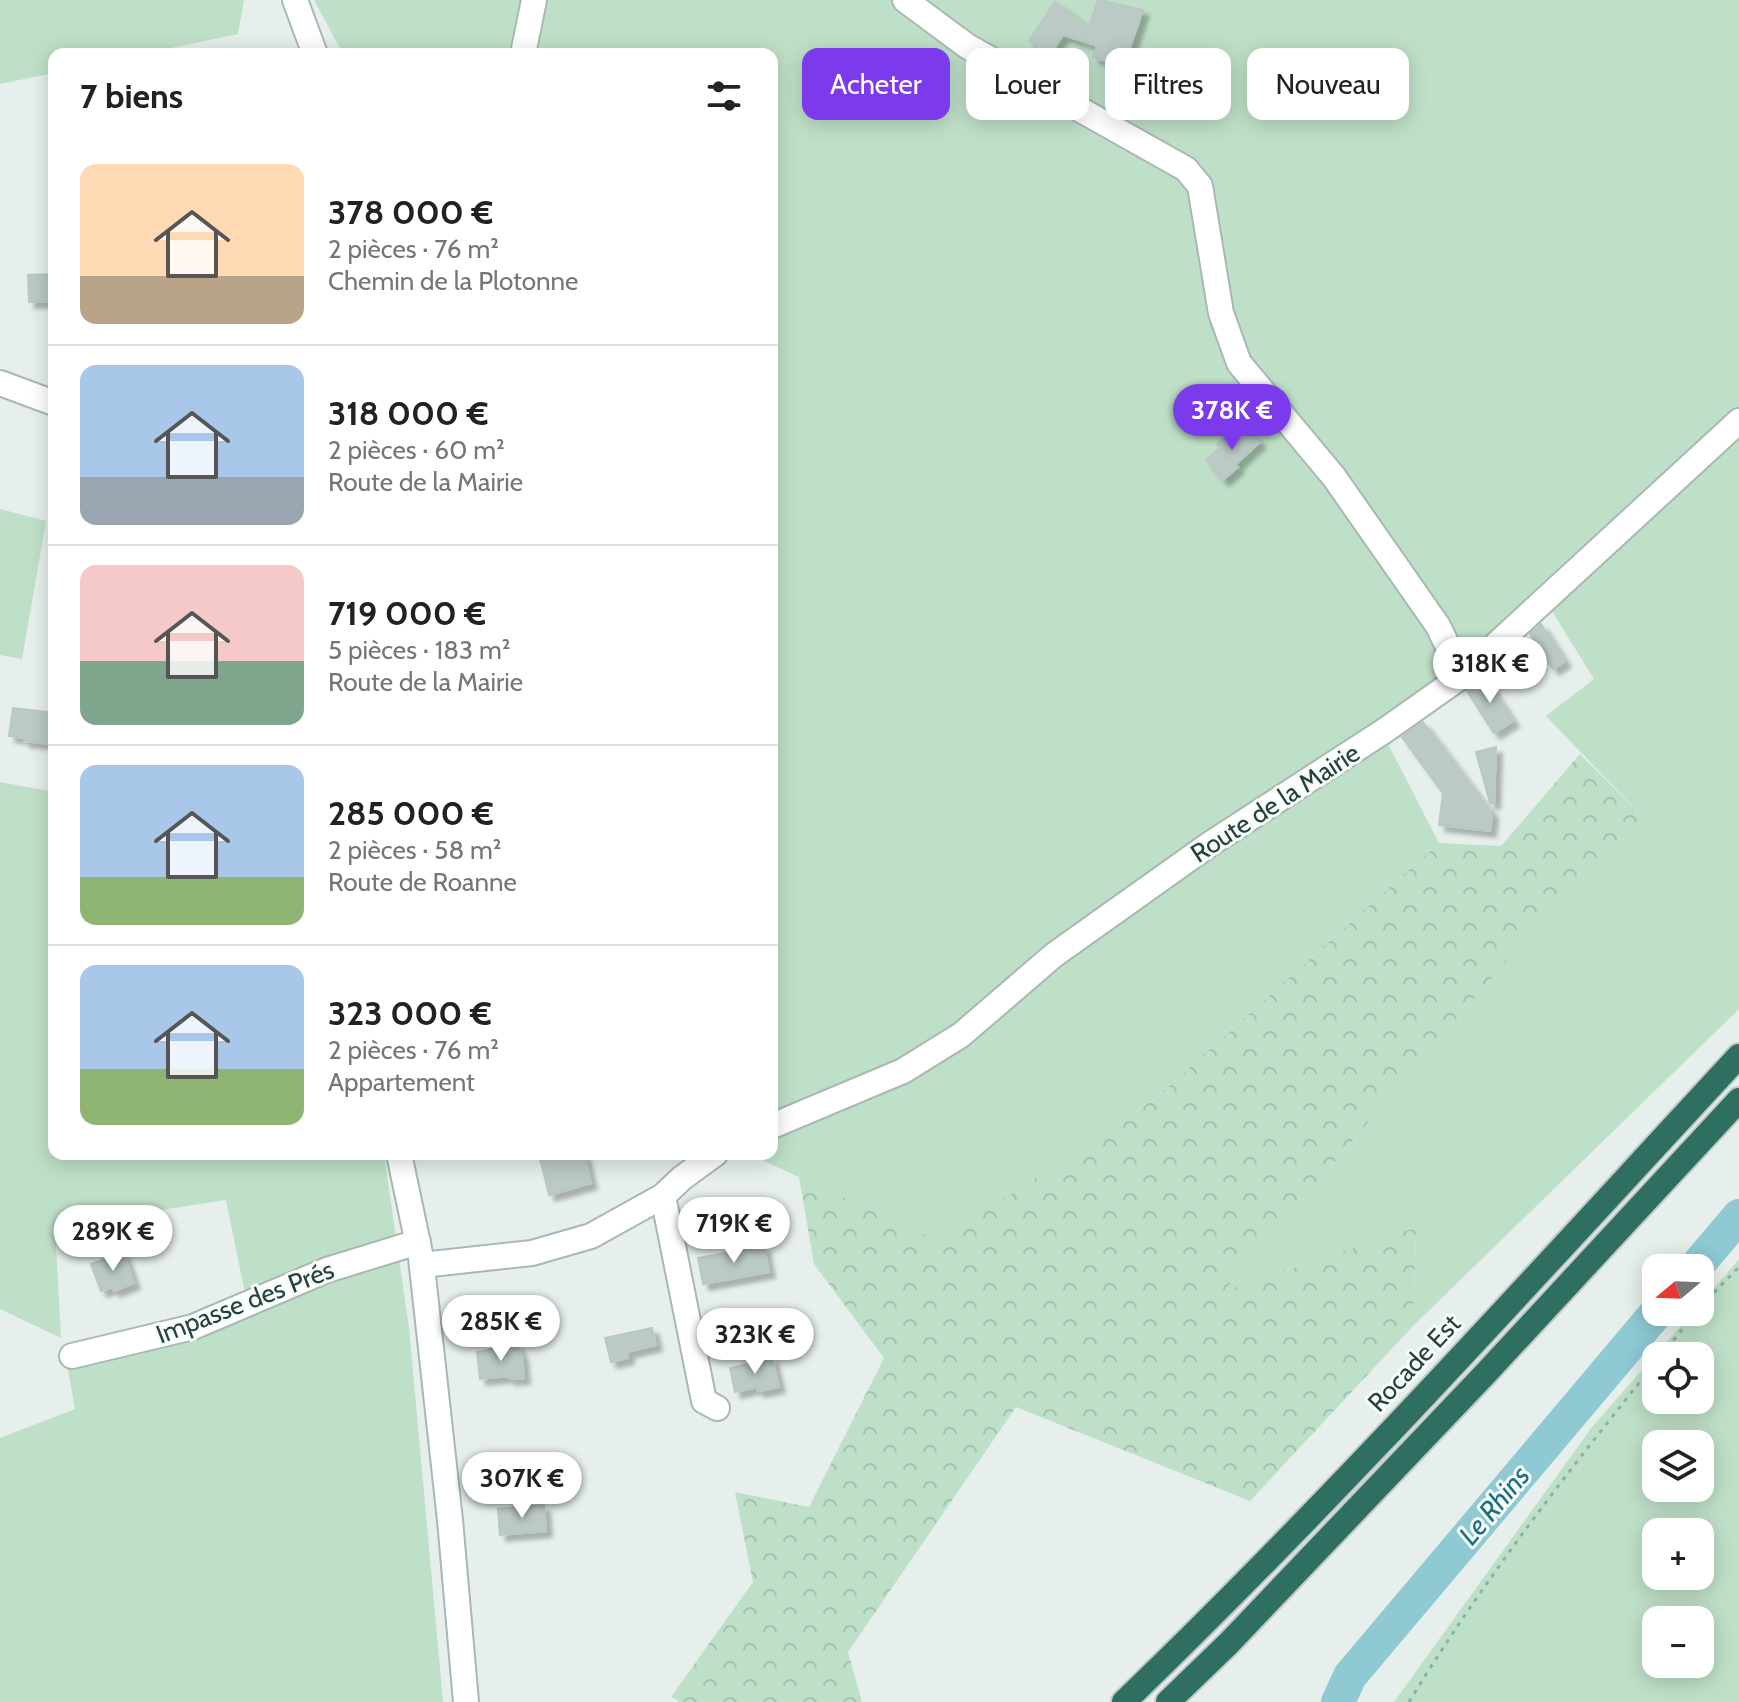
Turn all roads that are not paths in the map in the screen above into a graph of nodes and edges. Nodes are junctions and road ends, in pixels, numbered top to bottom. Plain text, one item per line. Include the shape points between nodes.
1 (295, 0) edge
2 (534, 0) edge
3 (905, 0) edge
4 (313, 48) edge
5 (524, 48) edge
6 (0, 383) edge
7 (48, 401) edge
8 (1739, 421) edge
9 (1462, 676) junction
10 (1739, 1056) edge
11 (1739, 1100) edge
12 (778, 1123) edge
13 (400, 1160) edge
14 (680, 1166) edge
15 (663, 1196) junction
16 (420, 1254) junction
17 (72, 1356) dead end
18 (717, 1408) dead end
19 (466, 1702) edge
20 (1124, 1702) edge
21 (1168, 1702) edge

1 - 4 street
2 - 5 street
3 - 9 street via 967,46 1186,169 1200,186 1221,313 1239,363 1334,477 1438,626
6 - 7 street
8 - 9 street, Route de la Mairie
9 - 12 street, Route de la Mairie via 1067,945 961,1035 903,1071
10 - 20 highway, Rocade Est via 1467,1349
11 - 21 highway via 1487,1372
13 - 16 street
14 - 15 street
15 - 16 street via 591,1236 532,1253
15 - 18 street via 704,1401
16 - 17 street, Impasse des Prés via 327,1270 193,1327
16 - 19 street

